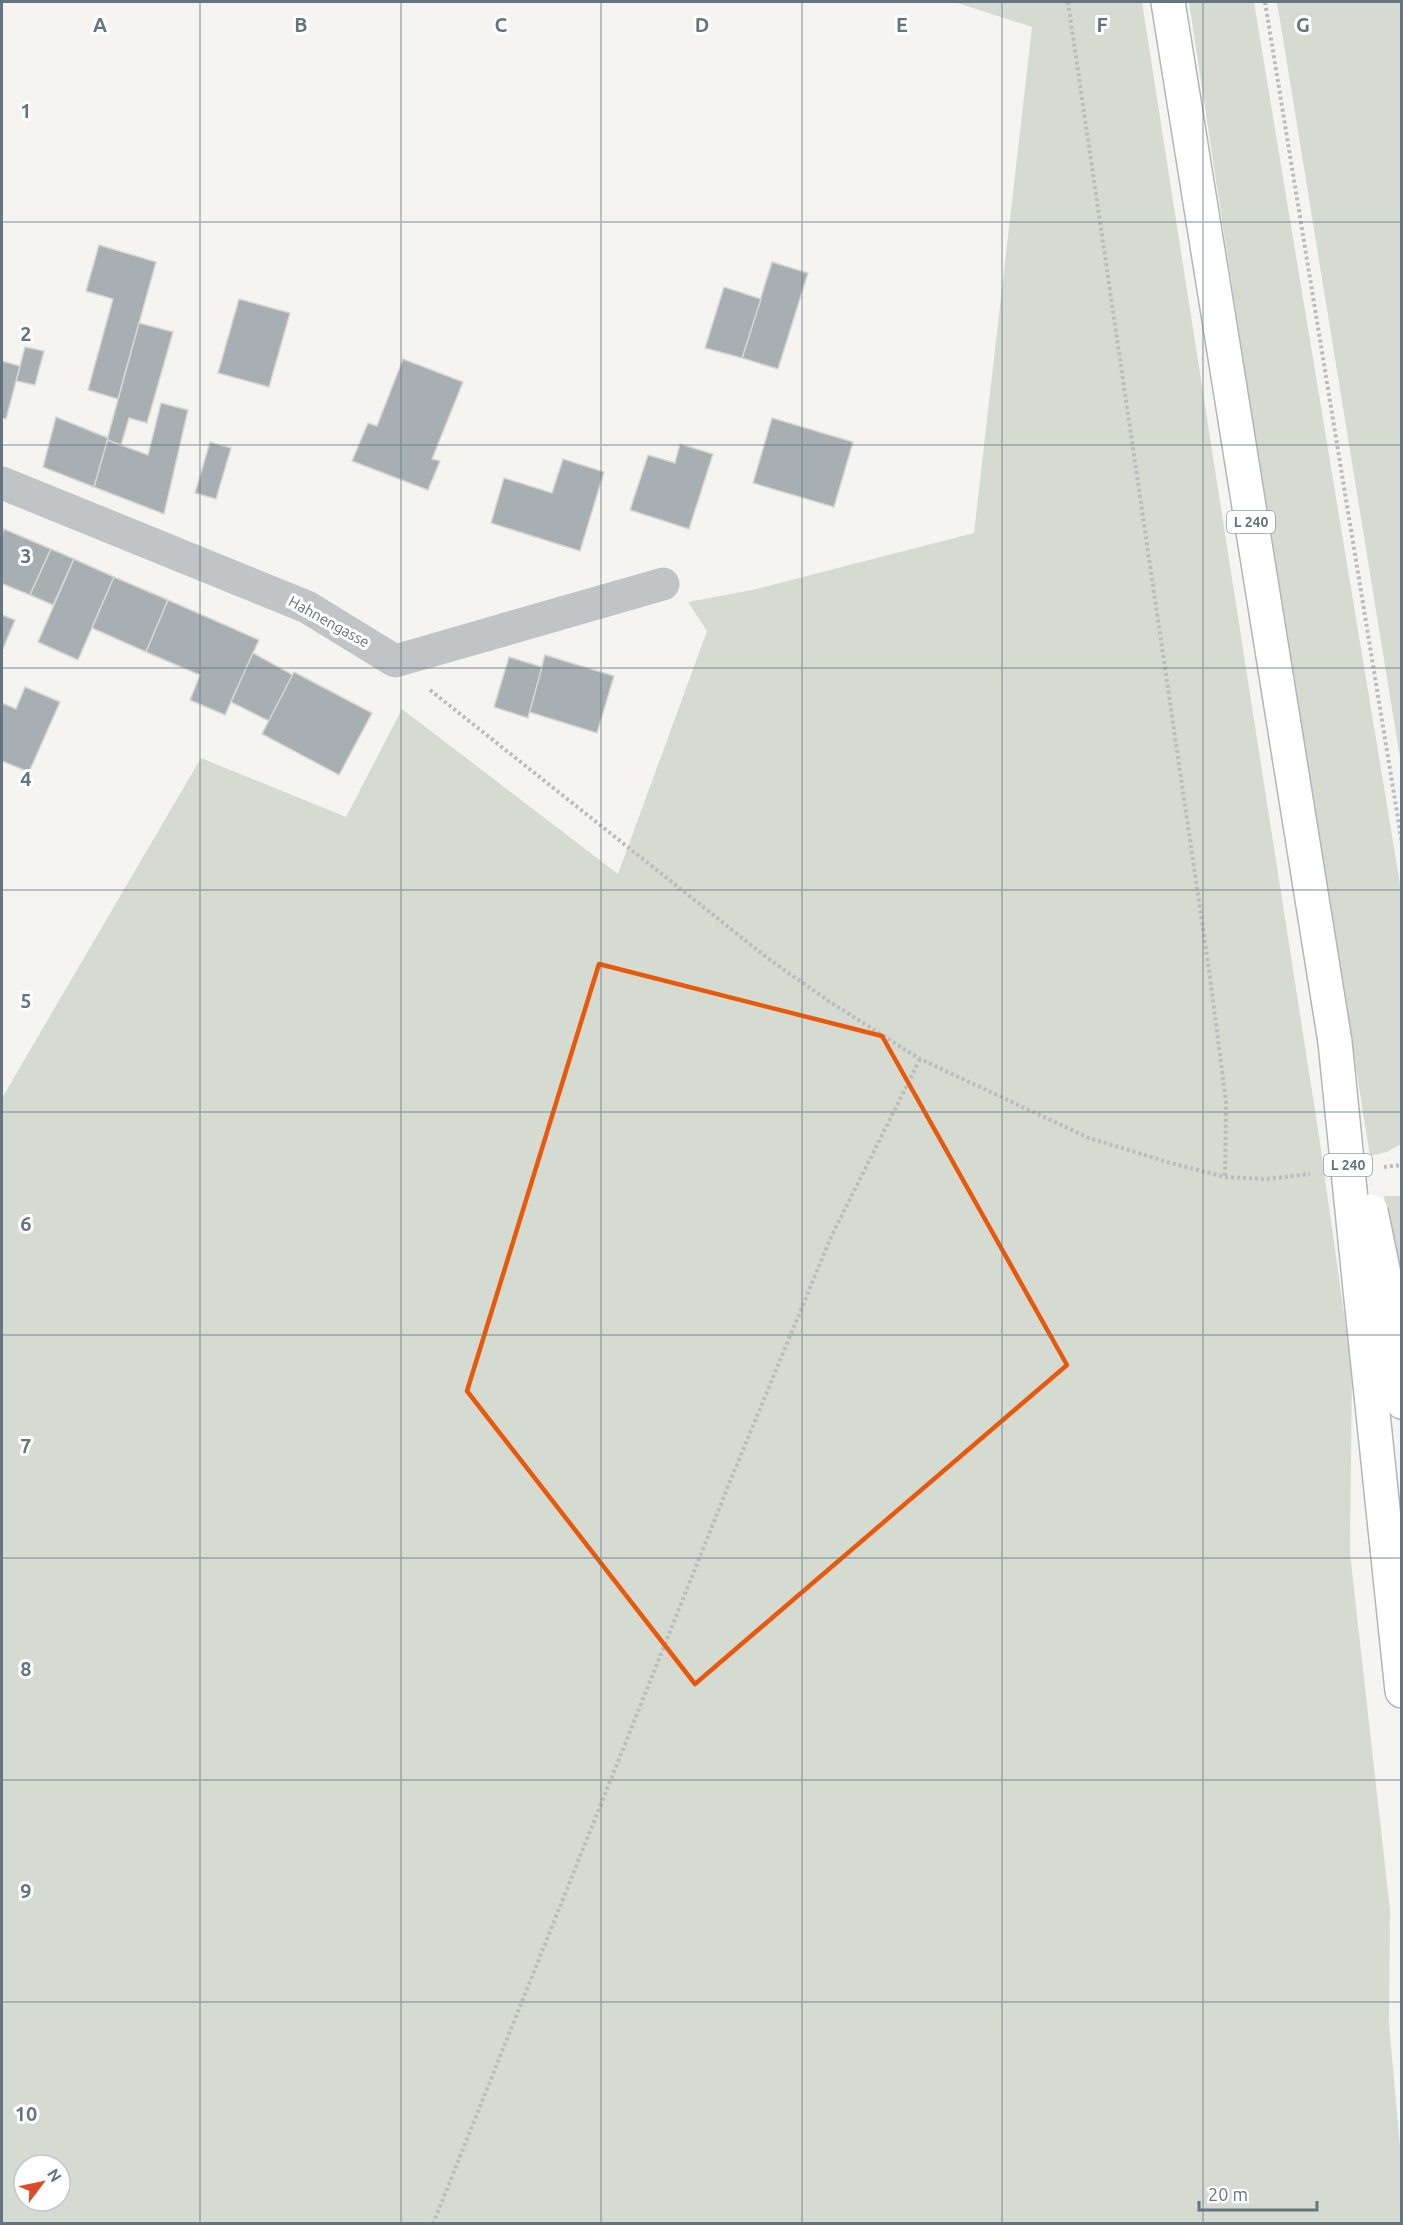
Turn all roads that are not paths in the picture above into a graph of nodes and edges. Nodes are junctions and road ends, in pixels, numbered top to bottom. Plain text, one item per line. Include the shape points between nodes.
1 (1168, 2) edge
2 (2, 483) edge
3 (663, 584) dead end
4 (1372, 1284) junction
5 (1401, 1402) edge
6 (1401, 1691) edge

1 - 4 main road, L 240, bridge
2 - 3 street, Hahnengasse via 307,607 395,661
4 - 5 main road, L 240
4 - 6 main road, L 240

